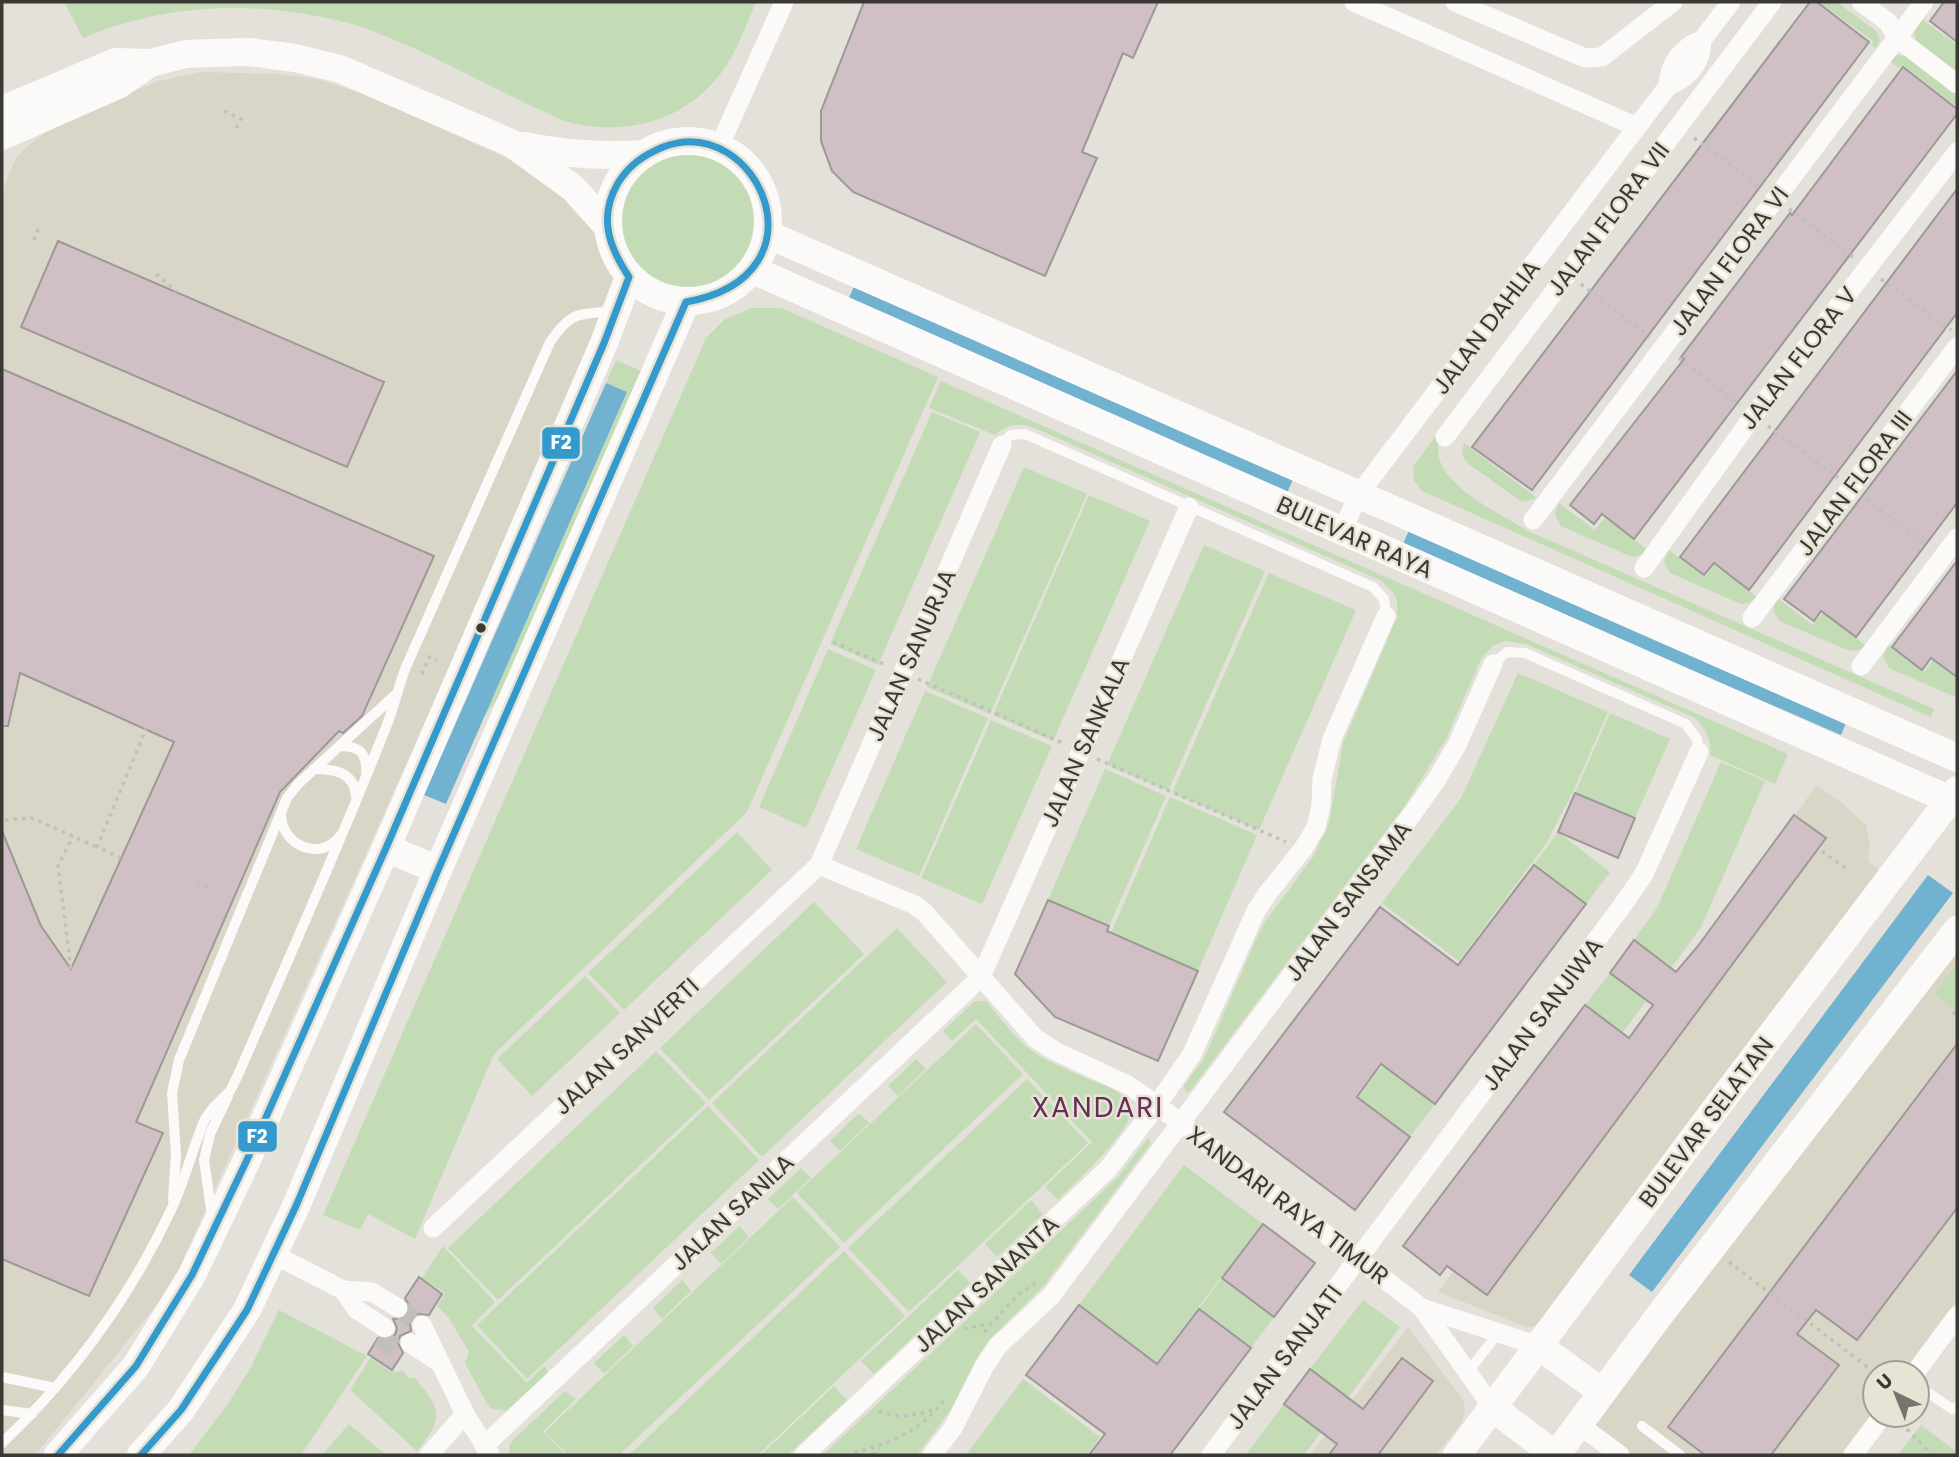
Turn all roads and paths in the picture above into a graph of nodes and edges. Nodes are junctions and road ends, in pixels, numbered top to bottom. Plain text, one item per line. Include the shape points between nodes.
1 (784, 2) edge
2 (1354, 2) edge
3 (1455, 2) edge
4 (1673, 2) edge
5 (1731, 2) edge
6 (1772, 2) edge
7 (1861, 2) edge
8 (1924, 2) edge
9 (1486, 7) edge
10 (1896, 38) junction
11 (150, 63) junction
12 (1957, 84) edge
13 (224, 111) dead end
14 (1637, 127) junction
15 (1678, 127) junction
16 (236, 130) dead end
17 (5, 133) edge
18 (511, 143) junction
19 (719, 147) junction
20 (1957, 152) edge
21 (644, 154) junction
22 (1776, 199) junction
23 (40, 224) dead end
24 (608, 227) junction
25 (768, 234) junction
26 (34, 240) dead end
27 (1867, 268) junction
28 (752, 270) junction
29 (156, 274) dead end
30 (629, 277) junction
31 (177, 292) dead end
32 (686, 302) junction
33 (617, 310) junction
34 (1957, 335) edge
35 (1957, 347) edge
36 (1445, 437) dead end
37 (1002, 445) joint
38 (1359, 494) junction
39 (1189, 508) junction
40 (1533, 520) dead end
41 (1342, 531) junction
42 (1957, 538) edge
43 (1644, 568) dead end
44 (1386, 617) joint
45 (1752, 618) dead end
46 (437, 660) dead end
47 (1493, 664) joint
48 (1861, 666) dead end
49 (422, 674) dead end
50 (395, 695) junction
51 (146, 730) dead end
52 (340, 746) junction
53 (1699, 752) joint
54 (1957, 758) edge
55 (314, 769) junction
56 (365, 778) junction
57 (1955, 797) edge
58 (357, 800) junction
59 (281, 811) junction
60 (5, 820) dead end
61 (343, 832) junction
62 (73, 836) junction
63 (97, 847) junction
64 (386, 848) junction
65 (1822, 851) dead end
66 (121, 858) dead end
67 (819, 865) junction
68 (1845, 869) dead end
69 (438, 870) junction
70 (190, 879) dead end
71 (210, 888) dead end
72 (1957, 930) edge
73 (71, 969) dead end
74 (981, 977) junction
75 (230, 1091) junction
76 (1157, 1105) junction
77 (1182, 1124) junction
78 (172, 1208) junction
79 (433, 1228) dead end
80 (214, 1231) junction
81 (273, 1254) junction
82 (1358, 1260) junction
83 (1727, 1261) dead end
84 (1070, 1271) junction
85 (344, 1290) junction
86 (401, 1304) tunnel mouth
87 (1422, 1308) junction
88 (1957, 1318) edge
89 (425, 1320) tunnel mouth
90 (382, 1332) tunnel mouth
91 (1499, 1332) junction
92 (982, 1334) dead end
93 (1539, 1346) junction
94 (406, 1348) tunnel mouth
95 (1926, 1359) edge
96 (436, 1360) junction
97 (1861, 1362) edge
98 (1468, 1373) junction
99 (2, 1377) edge
100 (55, 1388) junction
101 (949, 1392) dead end
102 (1602, 1392) junction
103 (1931, 1395) edge
104 (861, 1402) junction
105 (1957, 1407) edge
106 (1493, 1408) junction
107 (936, 1409) junction
108 (2, 1410) edge
109 (32, 1414) junction
110 (465, 1414) junction
111 (1578, 1424) junction
112 (1642, 1426) dead end
113 (1872, 1429) edge
114 (1907, 1429) dead end
115 (2, 1443) edge
116 (880, 1446) junction
117 (487, 1451) edge
118 (58, 1455) edge
119 (141, 1455) edge
120 (429, 1455) edge
121 (804, 1455) edge
122 (846, 1455) edge
123 (873, 1455) edge
124 (932, 1455) edge
125 (1211, 1455) edge
126 (1457, 1455) edge
127 (1555, 1455) edge
128 (1620, 1455) edge
129 (1680, 1455) edge
130 (1853, 1455) edge
131 (1933, 1455) edge

1 - 19 street
2 - 14 street
3 - 9 street
4 - 9 street via 1602,57 1585,58
5 - 14 street, JALAN DAHLIA via 1702,40 1688,45 1684,80 1668,86
6 - 15 street, JALAN FLORA VII
7 - 10 street via 1888,22
8 - 10 street, JALAN FLORA VI
10 - 12 street
10 - 22 street, JALAN FLORA VI
11 - 17 street via 118,85
11 - 17 street via 116,62 28,99
11 - 18 street via 212,53 295,58 340,69
13 - 16 path via 241,118
14 - 38 street, JALAN DAHLIA
15 - 22 path
15 - 36 street, JALAN FLORA VII
18 - 21 street via 557,153
18 - 24 street via 573,188
19 - 21 street via 694,141 668,143
19 - 25 street via 742,161 759,182 768,207
20 - 27 street, JALAN FLORA V
21 - 24 street via 616,186
22 - 27 path
22 - 40 street, JALAN FLORA VI
23 - 26 path
24 - 30 street via 614,254
25 - 28 street
25 - 38 street, BULEVAR RAYA
27 - 34 path
27 - 43 street, JALAN FLORA V
28 - 32 street via 734,287 711,298
28 - 41 street, BULEVAR RAYA
29 - 31 path
30 - 32 street via 665,299
30 - 33 street
32 - 69 street
33 - 50 lane via 575,316 563,323 550,342
33 - 64 street
35 - 45 street, JALAN FLORA III
37 - 39 lane via 1010,435 1026,433
37 - 67 street, JALAN SANURJA
38 - 41 street, JALAN DAHLIA
38 - 54 street, BULEVAR RAYA
39 - 44 lane via 1373,587 1384,599
39 - 74 street, JALAN SANKALA
41 - 57 street, BULEVAR RAYA
42 - 48 street
44 - 76 street via 1332,739 1316,827 1256,911 1192,1054
46 - 49 path via 429,657
47 - 53 lane via 1507,652 1525,653 1680,721 1694,733
47 - 77 street, JALAN SANSAMA via 1437,779
50 - 52 lane
50 - 56 lane
51 - 63 path
52 - 55 lane
52 - 56 lane via 358,748 364,754
53 - 82 street, JALAN SANJIWA via 1644,874
55 - 58 lane via 347,775 355,785
55 - 59 lane
56 - 58 lane
57 - 93 street, BULEVAR SELATAN
58 - 61 lane
59 - 61 lane via 287,834 298,846 323,849
59 - 78 lane via 179,1060 172,1093 176,1154
60 - 62 path via 32,818
61 - 75 lane
62 - 63 path
62 - 73 path via 58,866
63 - 66 path
64 - 69 street
64 - 80 street
65 - 68 path
67 - 74 street, XANDARI RAYA TIMUR via 915,905
67 - 79 street, JALAN SANVERTI
69 - 81 street
70 - 71 path
72 - 102 street
74 - 76 street, XANDARI RAYA TIMUR via 1035,1038 1128,1085
74 - 117 street, JALAN SANILA
75 - 78 lane via 205,1119
75 - 80 lane via 210,1134 204,1160
76 - 77 street, XANDARI RAYA TIMUR
76 - 104 street, JALAN SANANTA via 1108,1168
77 - 82 street, XANDARI RAYA TIMUR
77 - 84 street, JALAN SANANTA
78 - 100 lane via 133,1280
80 - 118 street via 136,1366
81 - 85 street
81 - 119 street via 247,1310 188,1399
82 - 87 street, XANDARI RAYA TIMUR
82 - 125 street, JALAN SANJATI
83 - 97 path
84 - 92 path via 1037,1281
84 - 124 street, JALAN SANANTA via 998,1348
85 - 86 street via 394,1292
85 - 90 street via 356,1309
87 - 91 street
87 - 98 street
88 - 95 street
89 - 96 street
91 - 93 street
91 - 98 lane
93 - 102 street
93 - 106 street, BULEVAR SELATAN
94 - 96 street
96 - 110 street
98 - 106 street
99 - 100 lane
100 - 109 lane
101 - 107 path
102 - 111 street
103 - 105 lane via 1952,1409
104 - 107 path via 890,1415
104 - 121 street, JALAN SANANTA
106 - 126 street, BULEVAR SELATAN
106 - 127 street
107 - 116 path via 918,1426
108 - 109 lane
109 - 115 lane
110 - 117 street
110 - 120 street
111 - 127 street
111 - 128 street
112 - 129 lane
113 - 130 street
114 - 131 path
116 - 122 path
116 - 123 path

